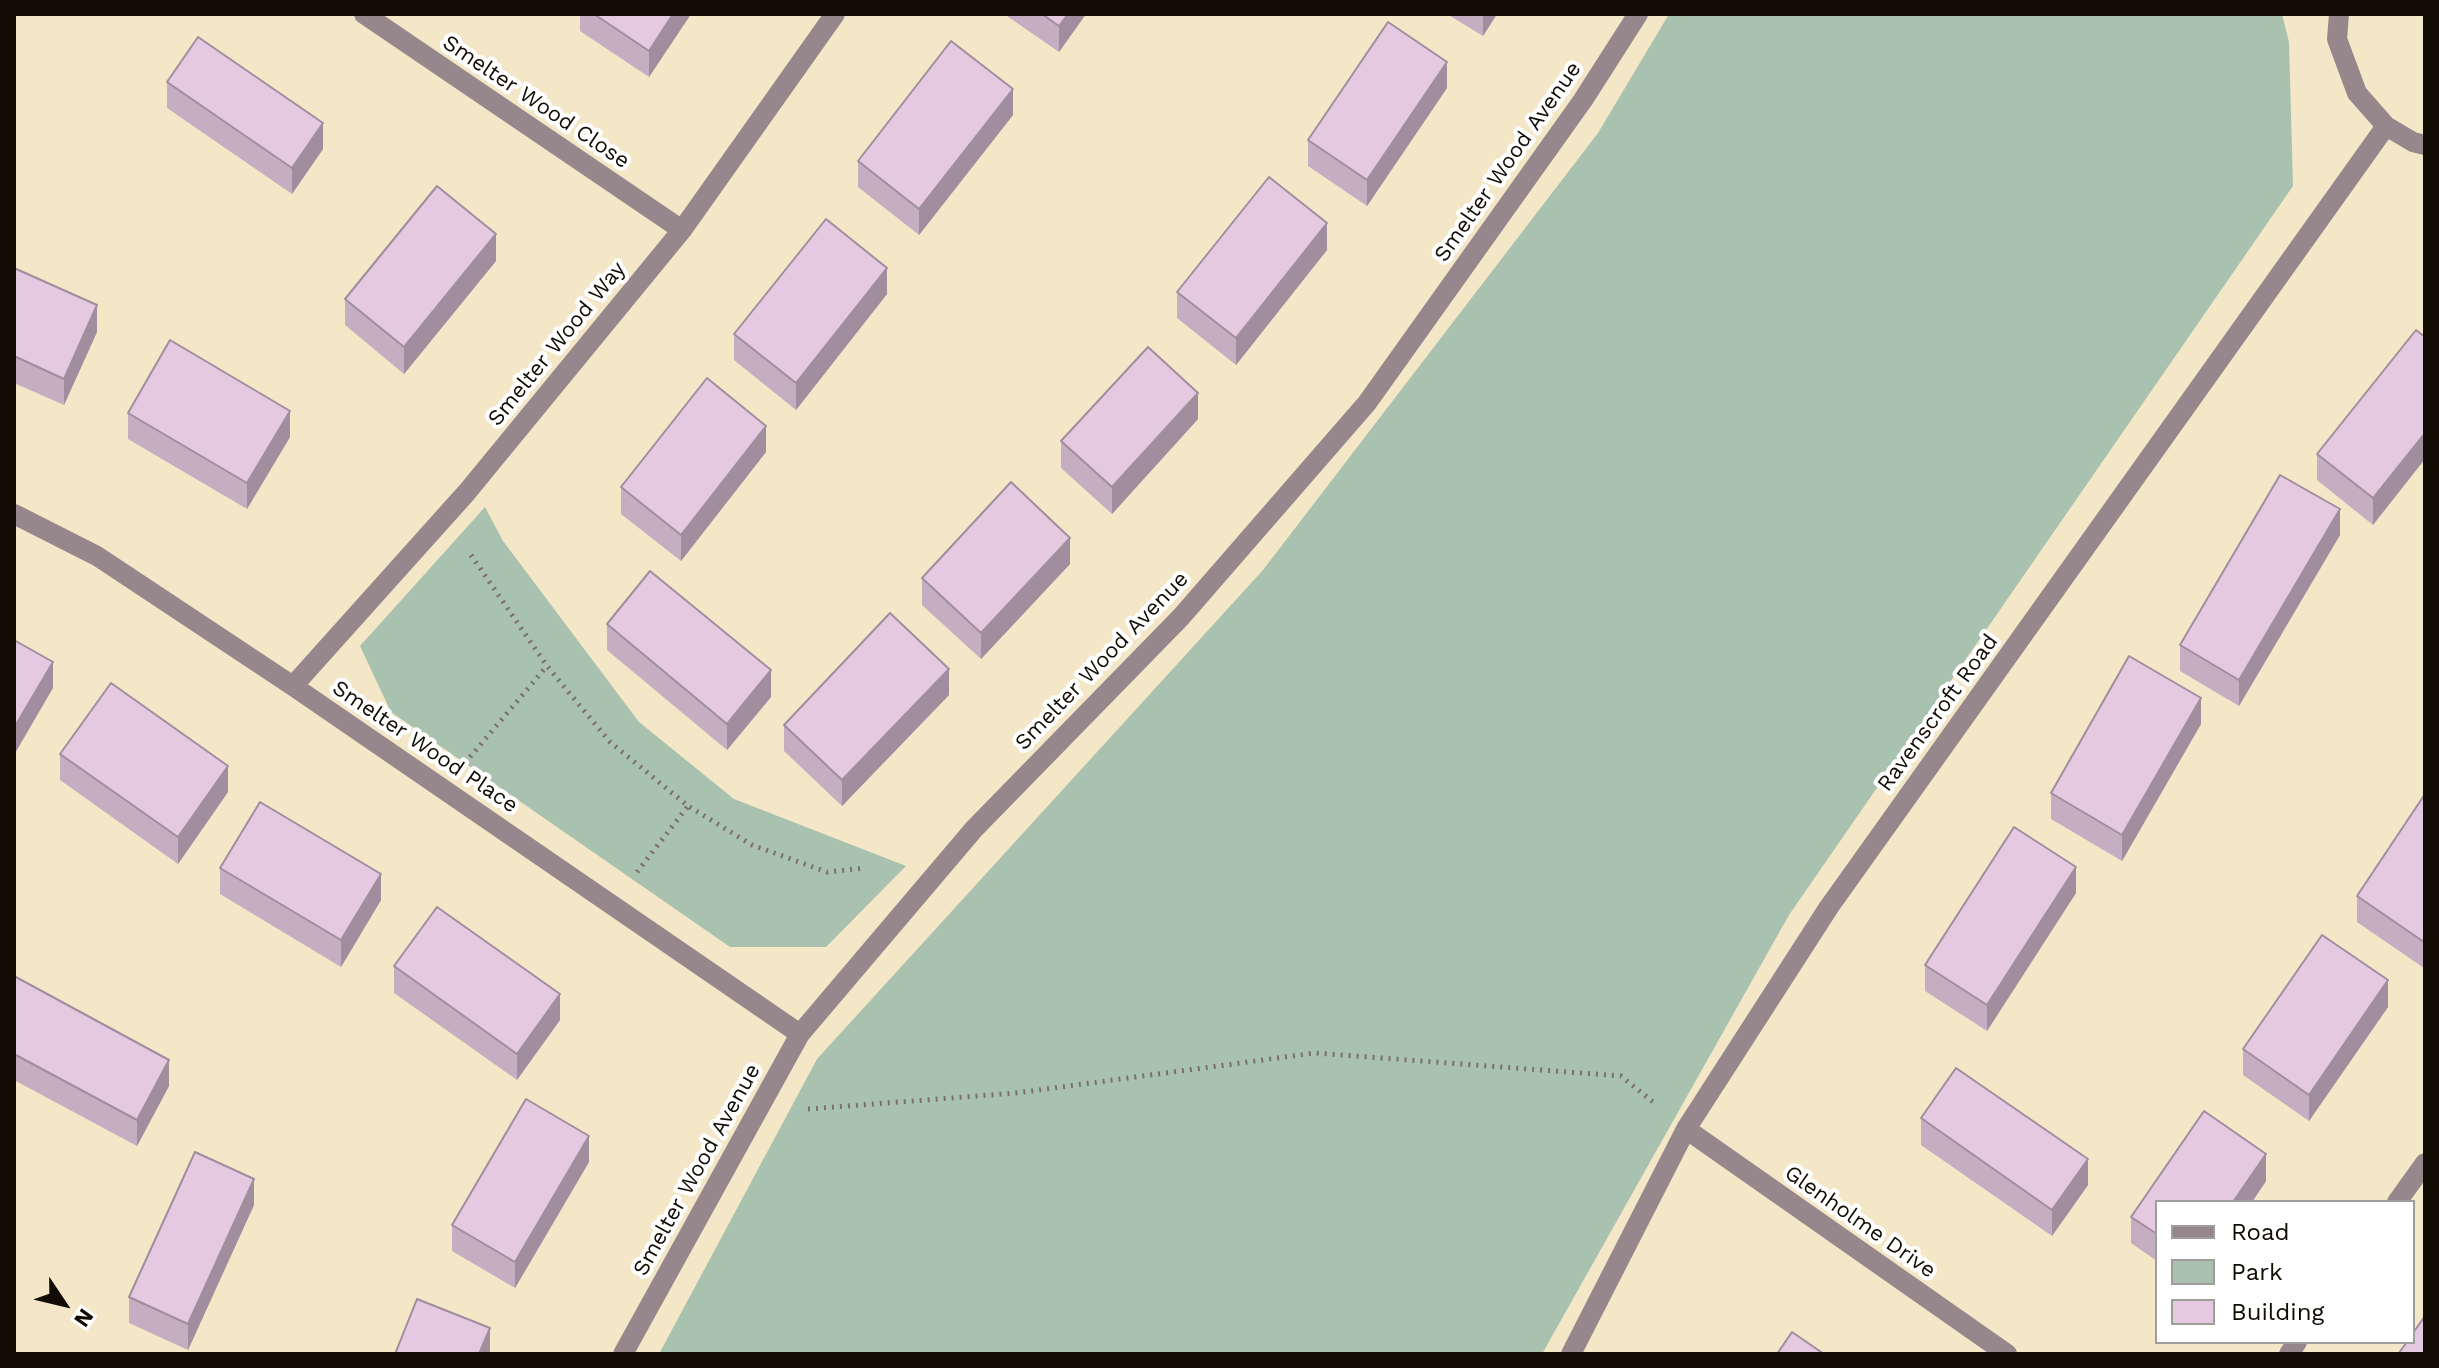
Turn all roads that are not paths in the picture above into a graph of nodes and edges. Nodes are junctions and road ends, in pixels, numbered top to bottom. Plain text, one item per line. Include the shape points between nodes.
1 (364, 14) edge
2 (835, 14) edge
3 (1638, 14) edge
4 (2339, 14) edge
5 (2386, 126) junction
6 (2425, 145) edge
7 (682, 230) junction
8 (14, 514) edge
9 (293, 686) junction
10 (800, 1034) junction
11 (1686, 1129) junction
12 (2425, 1163) edge
13 (2398, 1200) edge
14 (623, 1354) edge
15 (1571, 1354) edge
16 (2007, 1354) edge

1 - 7 street, Smelter Wood Close
2 - 7 street, Smelter Wood Way
3 - 10 street, Smelter Wood Avenue via 1583,100 1367,403 1181,617 974,829
4 - 5 street via 2337,39 2357,93
5 - 6 street
5 - 11 street, Ravenscroft Road via 1829,907
7 - 9 street, Smelter Wood Way via 467,492
8 - 9 street, Smelter Wood Place via 97,556
9 - 10 street, Smelter Wood Place
10 - 14 street, Smelter Wood Avenue
11 - 15 street, Ravenscroft Road
11 - 16 street, Glenholme Drive
12 - 13 street

